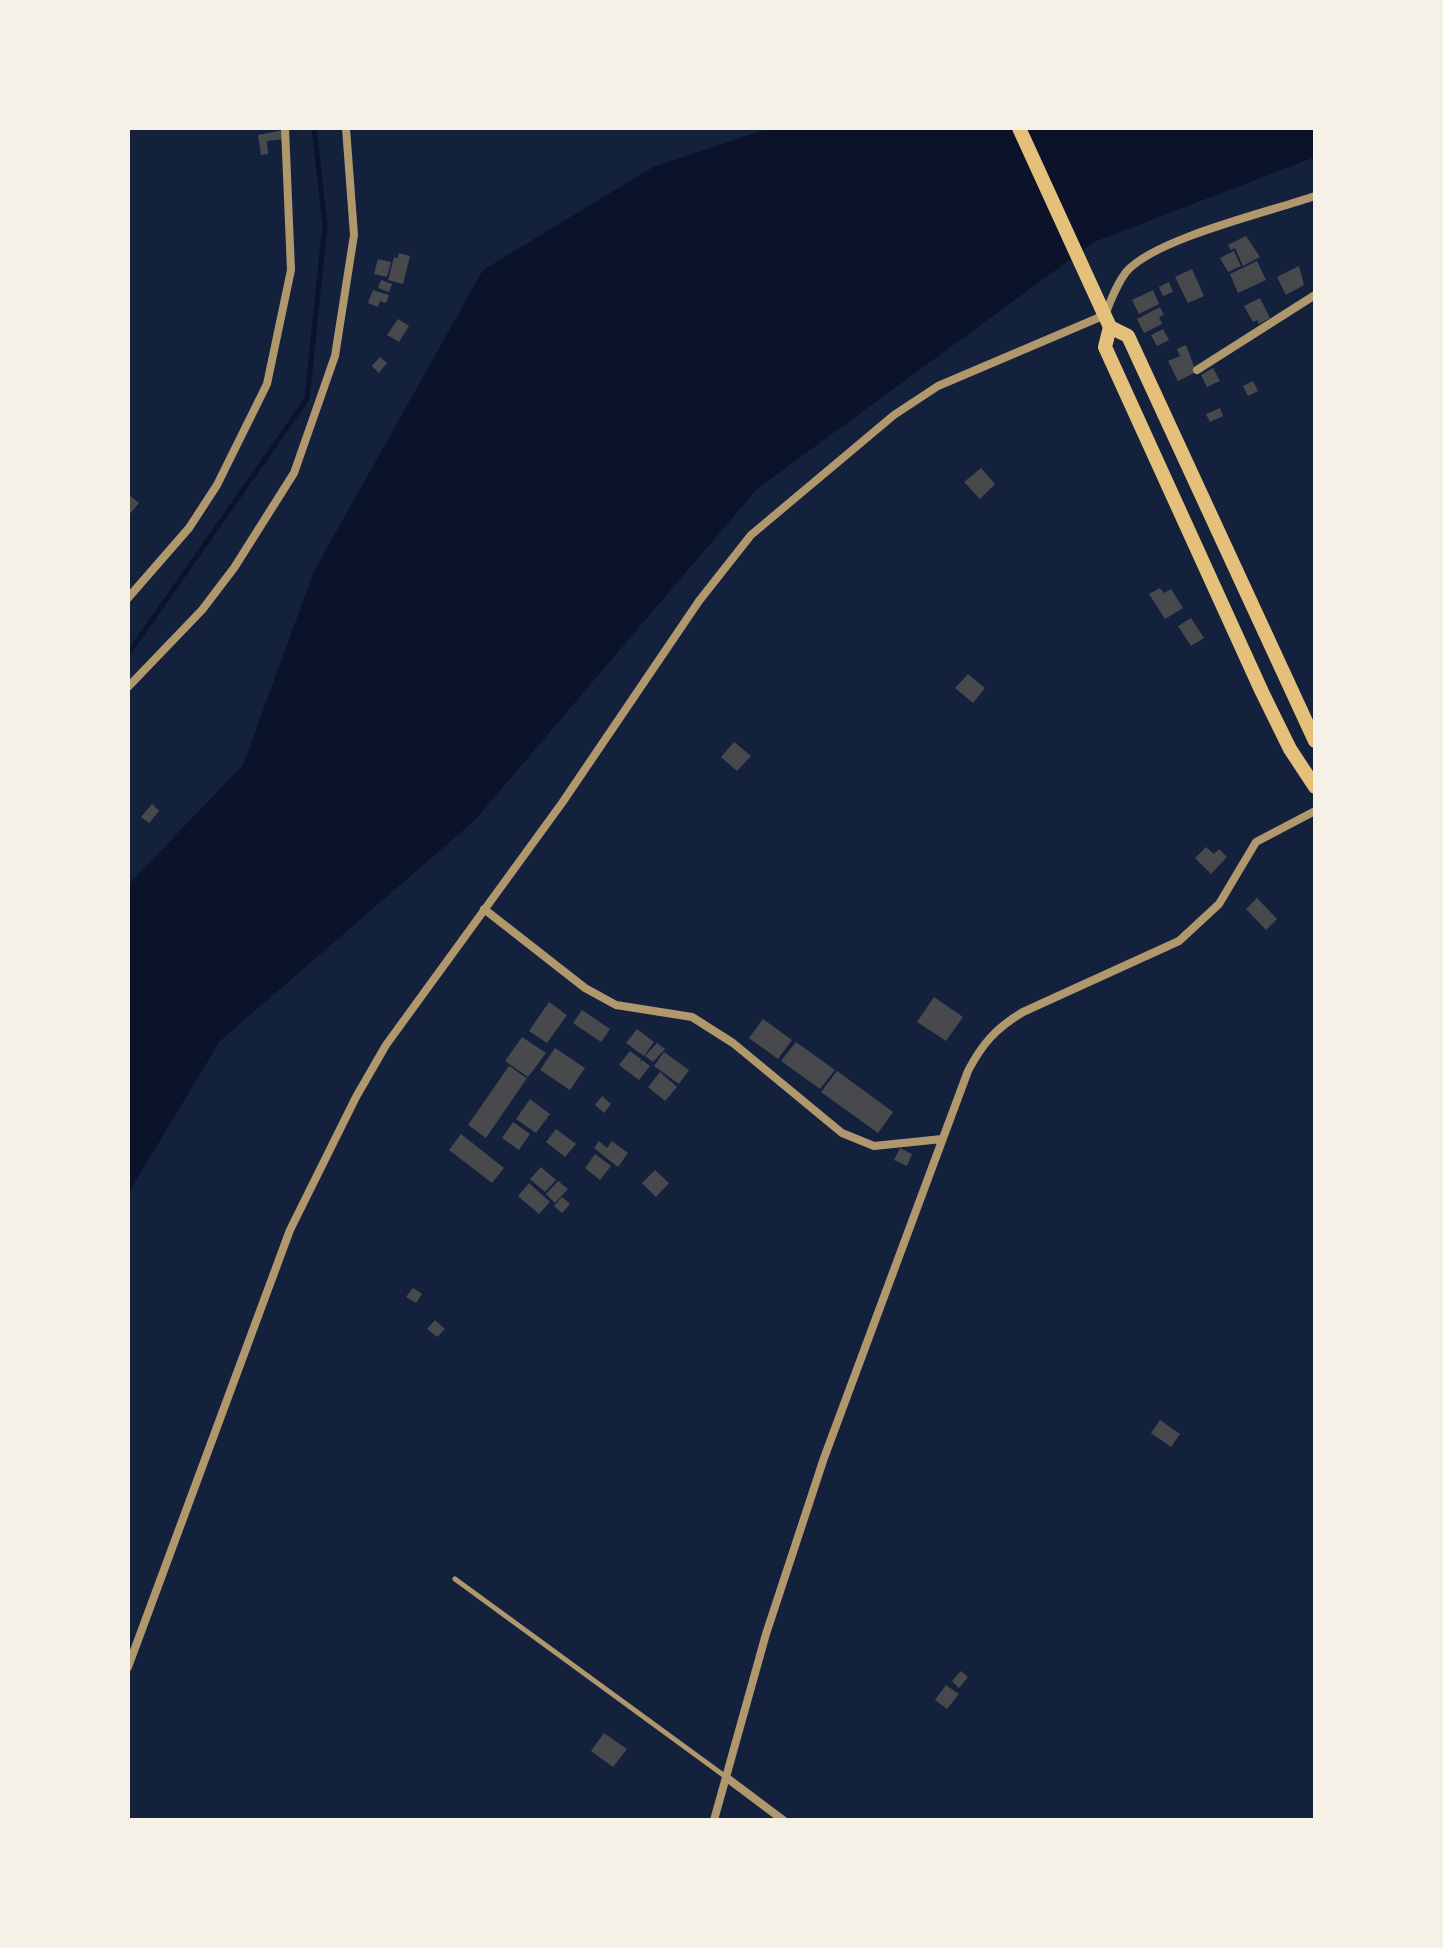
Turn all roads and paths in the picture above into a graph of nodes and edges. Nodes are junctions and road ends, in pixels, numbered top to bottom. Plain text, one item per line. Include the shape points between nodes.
1 (285, 128) edge
2 (346, 128) edge
3 (1019, 128) edge
4 (1315, 196) edge
5 (1315, 295) edge
6 (1104, 314) junction
7 (1197, 370) dead end
8 (128, 598) edge
9 (128, 687) edge
10 (1315, 741) edge
11 (1315, 787) edge
12 (1315, 811) edge
13 (484, 909) junction
14 (942, 1139) junction
15 (455, 1579) dead end
16 (128, 1667) edge
17 (727, 1778) junction
18 (714, 1820) edge
19 (783, 1820) edge

1 - 8 street via 291,270 267,384 217,485 189,528
2 - 9 street via 354,235 335,356 294,473 202,610
3 - 6 main road
4 - 6 street via 1154,252 1126,272
5 - 7 street
6 - 10 main road via 1128,336
6 - 11 main road via 1105,347 1262,692
6 - 13 street via 938,386 894,415 751,535
12 - 14 street via 1256,842 1219,904 1179,941 1001,1026 983,1043 968,1071
13 - 14 street via 585,988 616,1005 692,1017 733,1043 842,1133 874,1146
13 - 16 street via 386,1045 308,1189
14 - 17 street via 819,1473 766,1634
15 - 17 lane
17 - 18 street
17 - 19 street

